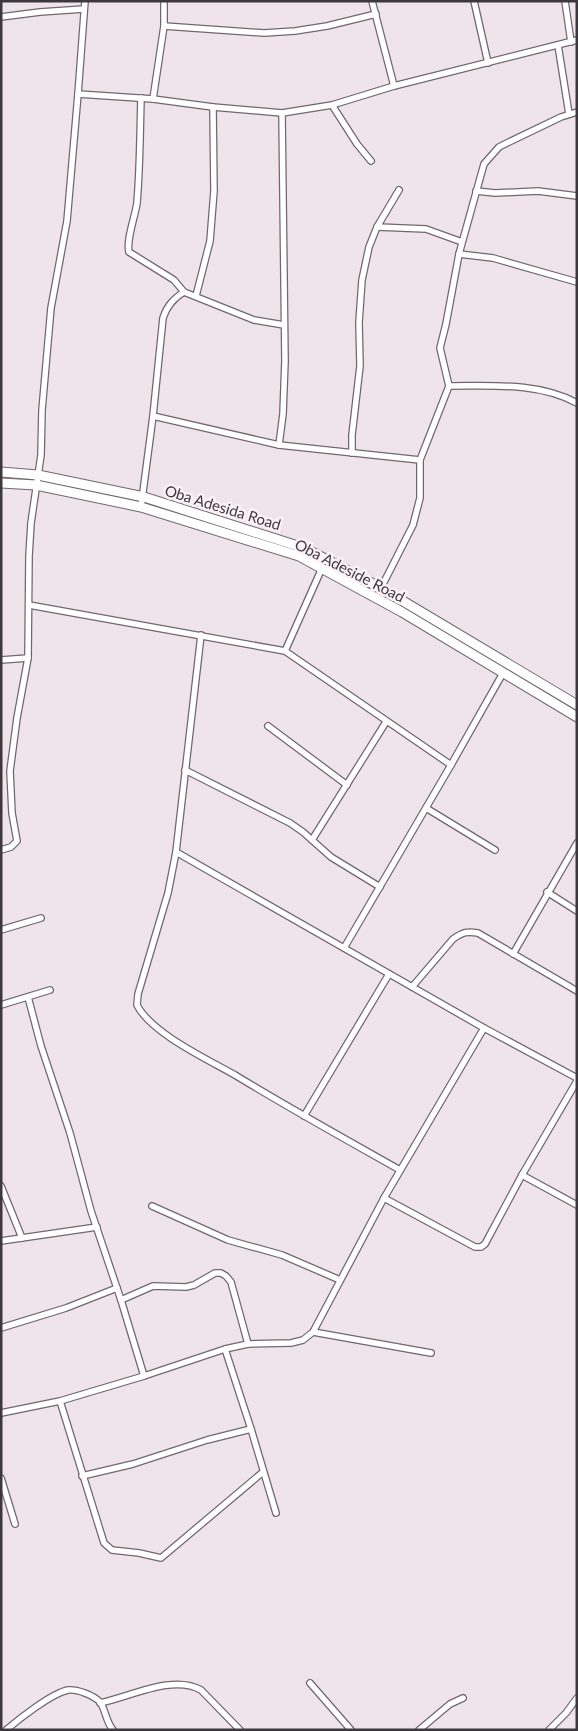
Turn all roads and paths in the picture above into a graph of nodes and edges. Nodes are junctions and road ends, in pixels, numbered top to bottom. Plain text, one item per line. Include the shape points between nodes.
1 (85, 1) edge
2 (164, 1) edge
3 (372, 1) edge
4 (474, 1) edge
5 (565, 1) edge
6 (84, 9) junction
7 (376, 14) junction
8 (1, 17) edge
9 (164, 26) junction
10 (574, 41) edge
11 (558, 45) junction
12 (488, 63) junction
13 (394, 86) junction
14 (78, 94) junction
15 (141, 98) junction
16 (153, 99) junction
17 (332, 105) junction
18 (213, 107) junction
19 (577, 112) edge
20 (282, 114) junction
21 (569, 114) junction
22 (371, 161) dead end
23 (399, 190) dead end
24 (476, 191) junction
25 (577, 196) edge
26 (377, 227) junction
27 (462, 242) junction
28 (459, 254) junction
29 (577, 282) edge
30 (184, 292) junction
31 (196, 296) junction
32 (284, 326) junction
33 (450, 386) junction
34 (577, 403) edge
35 (153, 416) junction
36 (280, 445) junction
37 (352, 453) junction
38 (420, 460) junction
39 (1, 472) edge
40 (38, 475) junction
41 (1, 483) edge
42 (36, 485) junction
43 (144, 497) junction
44 (141, 507) junction
45 (322, 568) junction
46 (381, 588) junction
47 (29, 606) junction
48 (201, 635) junction
49 (285, 651) junction
50 (492, 655) junction
51 (28, 658) junction
52 (1, 660) edge
53 (486, 663) junction
54 (503, 673) junction
55 (577, 706) edge
56 (577, 717) edge
57 (386, 722) junction
58 (268, 726) dead end
59 (451, 765) junction
60 (185, 770) junction
61 (347, 785) junction
62 (426, 808) junction
63 (312, 840) junction
64 (577, 843) edge
65 (1, 850) edge
66 (495, 850) dead end
67 (176, 852) junction
68 (380, 887) junction
69 (547, 892) junction
70 (577, 910) edge
71 (41, 918) dead end
72 (1, 930) edge
73 (344, 948) junction
74 (513, 954) junction
75 (389, 974) junction
76 (412, 987) junction
77 (50, 990) dead end
78 (577, 991) edge
79 (28, 997) junction
80 (1, 1005) edge
81 (484, 1028) junction
82 (577, 1080) edge
83 (304, 1116) junction
84 (400, 1170) junction
85 (522, 1175) junction
86 (1, 1186) edge
87 (384, 1198) junction
88 (577, 1205) edge
89 (152, 1206) dead end
90 (97, 1227) junction
91 (22, 1238) junction
92 (1, 1241) edge
93 (340, 1280) junction
94 (117, 1288) junction
95 (121, 1300) junction
96 (1, 1328) edge
97 (313, 1332) junction
98 (248, 1344) junction
99 (225, 1349) junction
100 (431, 1353) dead end
101 (144, 1376) junction
102 (60, 1401) junction
103 (1, 1412) edge
104 (252, 1428) junction
105 (263, 1472) junction
106 (82, 1476) junction
107 (1, 1478) edge
108 (276, 1513) dead end
109 (15, 1524) dead end
110 (310, 1683) dead end
111 (463, 1698) dead end
112 (577, 1698) edge
113 (100, 1703) junction
114 (10, 1728) edge
115 (113, 1730) edge
116 (240, 1730) edge
117 (351, 1730) edge
118 (419, 1730) edge
119 (549, 1730) edge

1 - 6 street
2 - 9 street
3 - 7 street
4 - 12 street
5 - 10 street
6 - 8 street
6 - 14 street
7 - 9 street via 319,27 264,33
7 - 13 street
9 - 16 street
10 - 11 street
11 - 12 street
11 - 21 street
12 - 13 street
13 - 17 street
14 - 15 street
14 - 40 street via 67,221 46,352
15 - 16 street
15 - 30 street via 136,210 127,246 129,252 174,280
16 - 18 street
17 - 20 street
17 - 22 street
18 - 20 street
18 - 31 street via 214,192 210,240
19 - 21 street
20 - 32 street
21 - 24 street via 499,148 484,164
23 - 26 street
24 - 25 street via 538,191
24 - 27 street
26 - 27 street via 426,229
26 - 37 street via 362,280 360,366
27 - 28 street
28 - 29 street via 493,258
28 - 33 street via 440,348
30 - 31 street
30 - 35 street via 175,297 163,318
31 - 32 street via 247,317
32 - 36 street via 285,391
33 - 34 street via 534,388
33 - 38 street
35 - 36 street
35 - 43 street
36 - 37 street
37 - 38 street
38 - 46 street via 420,498 414,526
39 - 40 main road, Oba Adesida Road
40 - 42 street
40 - 43 main road, Oba Adesida Road
41 - 42 main road, Oba Adeside Road
42 - 44 main road, Oba Adeside Road
42 - 47 street via 29,556
43 - 44 street
43 - 46 main road, Oba Adesida Road via 304,548
44 - 45 main road, Oba Adeside Road via 280,549
45 - 49 street
45 - 53 main road, Oba Adeside Road
46 - 50 main road, Oba Adesida Road
47 - 48 street
47 - 51 street
48 - 49 street
48 - 60 street
49 - 57 street
50 - 53 main road
50 - 55 main road, Oba Adesida Road
51 - 52 street
51 - 65 street via 10,771 10,799 17,841
53 - 54 main road, Oba Adeside Road
54 - 56 main road, Oba Adeside Road
54 - 59 street
57 - 59 street
57 - 61 street
58 - 61 street
59 - 62 street
60 - 63 street via 290,823
60 - 67 street
61 - 63 street
62 - 66 street
62 - 68 street
63 - 68 street via 331,857
64 - 69 street
67 - 73 street
67 - 83 street via 137,1005 146,1018 173,1039
68 - 73 street
69 - 70 street
69 - 74 street
71 - 72 street
73 - 75 street
74 - 76 street via 478,933 462,932
74 - 78 street
75 - 76 street
75 - 83 street
76 - 81 street
77 - 79 street
79 - 80 street
79 - 90 street
81 - 82 street
81 - 84 street
82 - 85 street
83 - 84 street
84 - 87 street
85 - 87 street via 485,1244 480,1247 474,1247
85 - 88 street
86 - 91 street
87 - 93 street
89 - 93 street via 228,1240 282,1255
90 - 91 street
90 - 94 street
91 - 92 street
93 - 97 street
94 - 95 street
94 - 96 street
95 - 98 street via 153,1286 186,1287 221,1273 230,1282
95 - 101 street
97 - 98 street via 304,1340
97 - 100 street
98 - 99 street
99 - 101 street
99 - 104 street
101 - 102 street
102 - 103 street
102 - 106 street
104 - 105 street
104 - 106 street
105 - 106 street via 161,1558 109,1548 104,1543
105 - 108 street
107 - 109 street
110 - 117 street
111 - 118 street via 450,1704
112 - 119 street
113 - 114 street via 84,1693 69,1690 52,1697
113 - 115 street
113 - 116 street via 164,1686 194,1686

